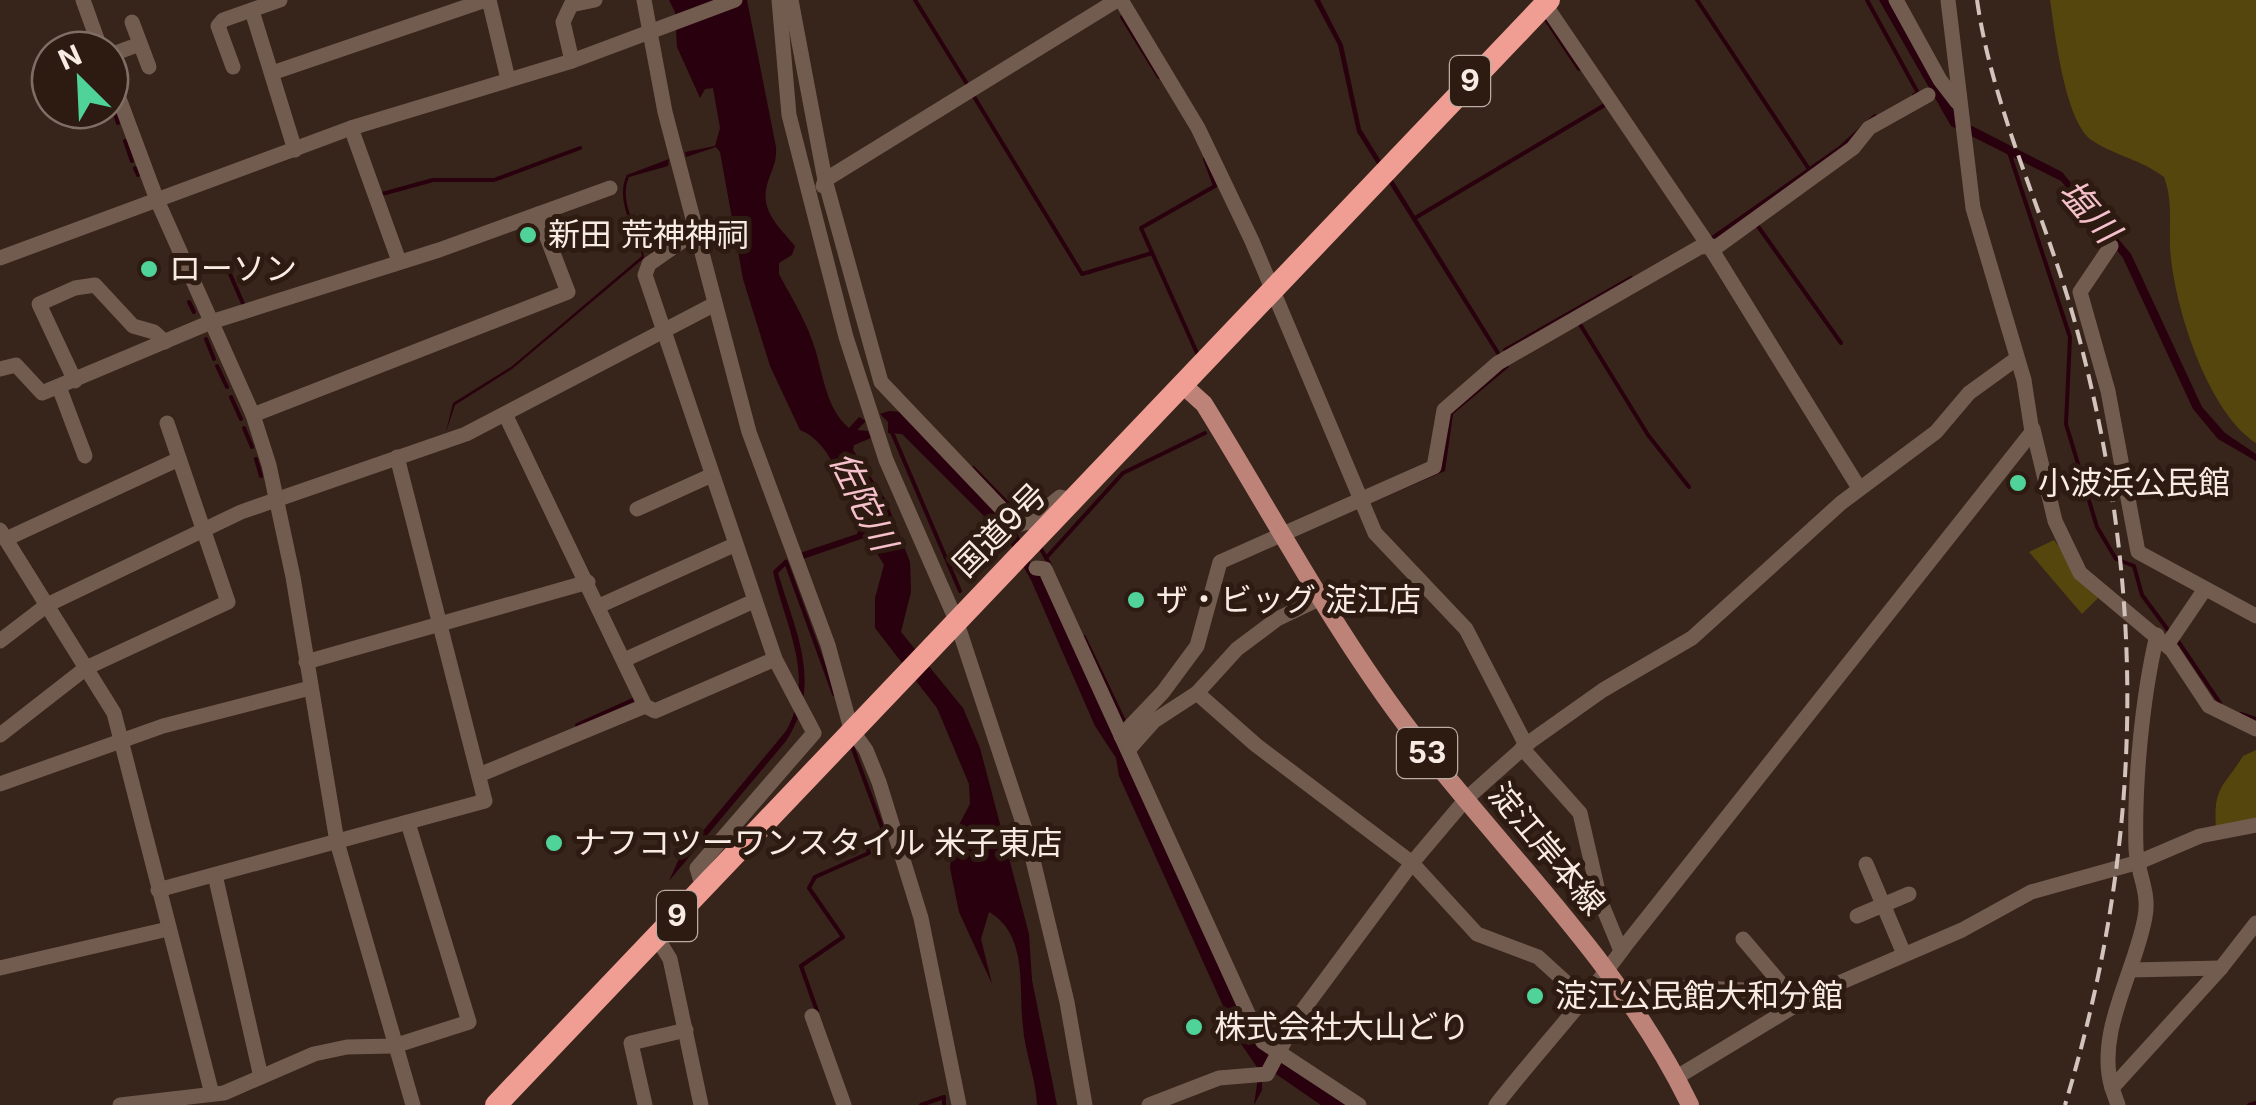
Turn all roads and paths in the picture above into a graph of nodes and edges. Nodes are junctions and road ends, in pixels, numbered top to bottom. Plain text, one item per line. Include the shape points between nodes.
1 (82, 0) edge
2 (280, 0) edge
3 (487, 0) edge
4 (595, 0) edge
5 (644, 0) edge
6 (736, 0) edge
7 (779, 0) edge
8 (791, 0) edge
9 (1119, 0) edge
10 (1896, 0) edge
11 (1948, 0) edge
12 (1545, 2) edge
13 (571, 3) edge
14 (252, 11) junction
15 (132, 22) dead end
16 (93, 30) edge
17 (653, 34) junction
18 (140, 44) junction
19 (130, 47) edge
20 (572, 61) junction
21 (149, 67) dead end
22 (233, 67) dead end
23 (272, 73) junction
24 (508, 79) junction
25 (1928, 96) dead end
26 (1957, 102) junction
27 (130, 128) edge
28 (351, 128) junction
29 (295, 150) junction
30 (826, 180) junction
31 (610, 188) dead end
32 (157, 200) junction
33 (538, 214) junction
34 (816, 219) junction
35 (682, 241) dead end
36 (1706, 246) junction
37 (2111, 246) dead end
38 (0, 258) edge
39 (399, 261) junction
40 (1272, 292) junction
41 (713, 306) junction
42 (211, 322) junction
43 (666, 331) junction
44 (165, 342) junction
45 (2016, 358) junction
46 (0, 370) edge
47 (67, 384) junction
48 (1184, 386) junction
49 (505, 414) junction
50 (254, 415) junction
51 (167, 424) dead end
52 (2033, 429) junction
53 (85, 456) dead end
54 (397, 458) junction
55 (179, 459) junction
56 (712, 475) junction
57 (1859, 488) junction
58 (279, 498) junction
59 (1362, 505) junction
60 (637, 510) dead end
61 (204, 530) junction
62 (1283, 533) junction
63 (3, 535) edge
64 (734, 545) junction
65 (1026, 547) junction
66 (588, 582) junction
67 (2204, 589) junction
68 (1323, 597) junction
69 (754, 601) junction
70 (47, 605) junction
71 (599, 606) junction
72 (2256, 616) edge
73 (953, 622) junction
74 (440, 625) junction
75 (2162, 640) junction
76 (0, 641) edge
77 (775, 659) junction
78 (624, 660) junction
79 (306, 662) junction
80 (86, 668) junction
81 (310, 688) junction
82 (1196, 693) junction
83 (645, 706) junction
84 (853, 727) junction
85 (2256, 729) edge
86 (0, 734) edge
87 (122, 742) junction
88 (1125, 742) junction
89 (1524, 746) junction
90 (478, 775) junction
91 (0, 784) edge
92 (1466, 799) junction
93 (408, 823) junction
94 (2256, 825) edge
95 (337, 842) junction
96 (2139, 862) junction
97 (1412, 863) junction
98 (1866, 864) dead end
99 (214, 875) junction
100 (704, 888) junction
101 (158, 890) junction
102 (1910, 894) dead end
103 (1882, 906) junction
104 (1857, 916) dead end
105 (2256, 923) edge
106 (168, 929) junction
107 (657, 938) junction
108 (1743, 939) dead end
109 (1620, 952) junction
110 (1904, 954) junction
111 (0, 968) edge
112 (2221, 968) junction
113 (2130, 970) junction
114 (1609, 972) junction
115 (1788, 992) junction
116 (1816, 993) junction
117 (1626, 994) junction
118 (1582, 997) junction
119 (812, 1016) dead end
120 (686, 1030) junction
121 (394, 1046) junction
122 (1280, 1054) junction
123 (1676, 1076) junction
124 (262, 1077) junction
125 (2112, 1088) junction
126 (212, 1094) junction
127 (169, 1102) edge
128 (120, 1105) edge
129 (413, 1105) edge
130 (496, 1105) edge
131 (645, 1105) edge
132 (701, 1105) edge
133 (844, 1105) edge
134 (960, 1105) edge
135 (1085, 1105) edge
136 (1149, 1105) edge
137 (1359, 1105) edge
138 (1496, 1105) edge
139 (1690, 1105) edge
140 (2118, 1105) edge

1 - 16 street
2 - 14 street
3 - 23 street
3 - 24 street
4 - 13 street
5 - 17 street
6 - 17 street
7 - 34 street via 788,115
8 - 30 street
9 - 30 street
9 - 40 street via 1198,128
10 - 26 street
11 - 26 street
12 - 36 street
12 - 40 highway, 国道9号 / 9
13 - 20 street via 563,22
14 - 22 street via 218,26
14 - 23 street
15 - 18 street
17 - 20 street
17 - 41 street
18 - 19 street
18 - 21 street
20 - 24 street
23 - 29 street
24 - 28 street
25 - 36 street via 1869,128 1854,148 1718,246
26 - 45 street via 1973,208
27 - 32 street
28 - 29 street
28 - 39 street
29 - 32 street
30 - 34 street
30 - 65 street via 881,382
31 - 33 street
32 - 38 street
32 - 42 street
33 - 39 street
33 - 50 street via 568,292
34 - 73 street via 886,460
35 - 43 street via 649,264 645,275
36 - 57 street
36 - 59 street via 1503,360 1444,410 1434,467
37 - 67 street via 2080,292 2108,392 2136,547
39 - 42 street
40 - 48 highway, 国道9号 / 9
40 - 59 street
41 - 43 street
41 - 84 street via 749,432
42 - 44 street
42 - 50 street
43 - 49 street
43 - 56 street
44 - 47 street
44 - 47 street via 134,326 95,286 76,288 39,304
45 - 52 street
45 - 57 street via 1970,393 1936,432
46 - 47 street via 16,365 42,392
47 - 53 street
48 - 62 main road, 淀江岸本線 / 53 via 1204,404
48 - 65 highway, 国道9号 / 9
49 - 54 street
49 - 66 street
50 - 58 street
51 - 55 street
52 - 75 street via 2055,521 2075,565
52 - 109 street
54 - 58 street
54 - 74 street
55 - 61 street
55 - 63 street
56 - 60 street
56 - 64 street
57 - 89 street via 1692,638
58 - 61 street
58 - 79 street
59 - 62 street
59 - 89 street via 1376,534 1466,628
61 - 70 street
61 - 80 street via 228,602
62 - 68 main road, 淀江岸本線 / 53
62 - 88 street via 1220,562 1197,646
63 - 70 street
64 - 69 street
64 - 71 street
65 - 73 highway, 国道9号 / 9
65 - 88 street via 1045,569
66 - 71 street
66 - 74 street
67 - 72 street
67 - 75 street via 2179,634
68 - 82 street via 1237,649
68 - 92 main road, 淀江岸本線 / 53
69 - 77 street
69 - 78 street
70 - 76 street
70 - 80 street
71 - 78 street
73 - 84 highway, 国道9号 / 9
73 - 135 street via 1027,835
74 - 79 street
74 - 90 street
75 - 85 street via 2209,706
75 - 96 street via 2140,773
77 - 83 street via 655,711
77 - 100 street via 814,732 697,868
78 - 83 street
79 - 81 street
80 - 86 street
80 - 87 street via 114,713
81 - 87 street
81 - 95 street
82 - 88 street
82 - 97 street
83 - 90 street
84 - 100 highway, 国道9号 / 9
84 - 134 street via 879,782 921,918
87 - 91 street
87 - 101 street
88 - 122 street via 1256,1032
89 - 92 street
89 - 109 street via 1580,813
90 - 93 street via 486,801
92 - 97 street
92 - 114 main road, 淀江岸本線 / 53
93 - 95 street
93 - 121 street via 469,1022
94 - 96 street via 2200,836
95 - 99 street
95 - 121 street
96 - 110 street via 2031,892
96 - 113 street via 2146,910
97 - 118 street via 1477,934 1538,956
97 - 122 street via 1297,1018
98 - 103 street
99 - 101 street
99 - 124 street
100 - 107 highway, 国道9号 / 9
101 - 106 street
102 - 103 street
103 - 104 street
103 - 110 street
105 - 112 street
106 - 111 street
106 - 126 street
107 - 120 street via 670,958
107 - 130 highway, 国道9号 / 9
108 - 115 street
109 - 114 street
110 - 116 street
112 - 113 street
112 - 125 street
113 - 125 street via 2108,1066
114 - 117 main road, 淀江岸本線 / 53
114 - 118 street
115 - 116 street
115 - 117 street via 1652,986
116 - 123 street
117 - 123 main road, 淀江岸本線 / 53
118 - 138 street
119 - 133 street
120 - 131 street via 631,1043
120 - 132 street
121 - 124 street via 314,1054
121 - 129 street
122 - 136 street via 1263,1074 1219,1078
122 - 137 street
123 - 139 main road, 淀江岸本線 / 53
124 - 126 street
125 - 140 street
126 - 127 street
127 - 128 street

